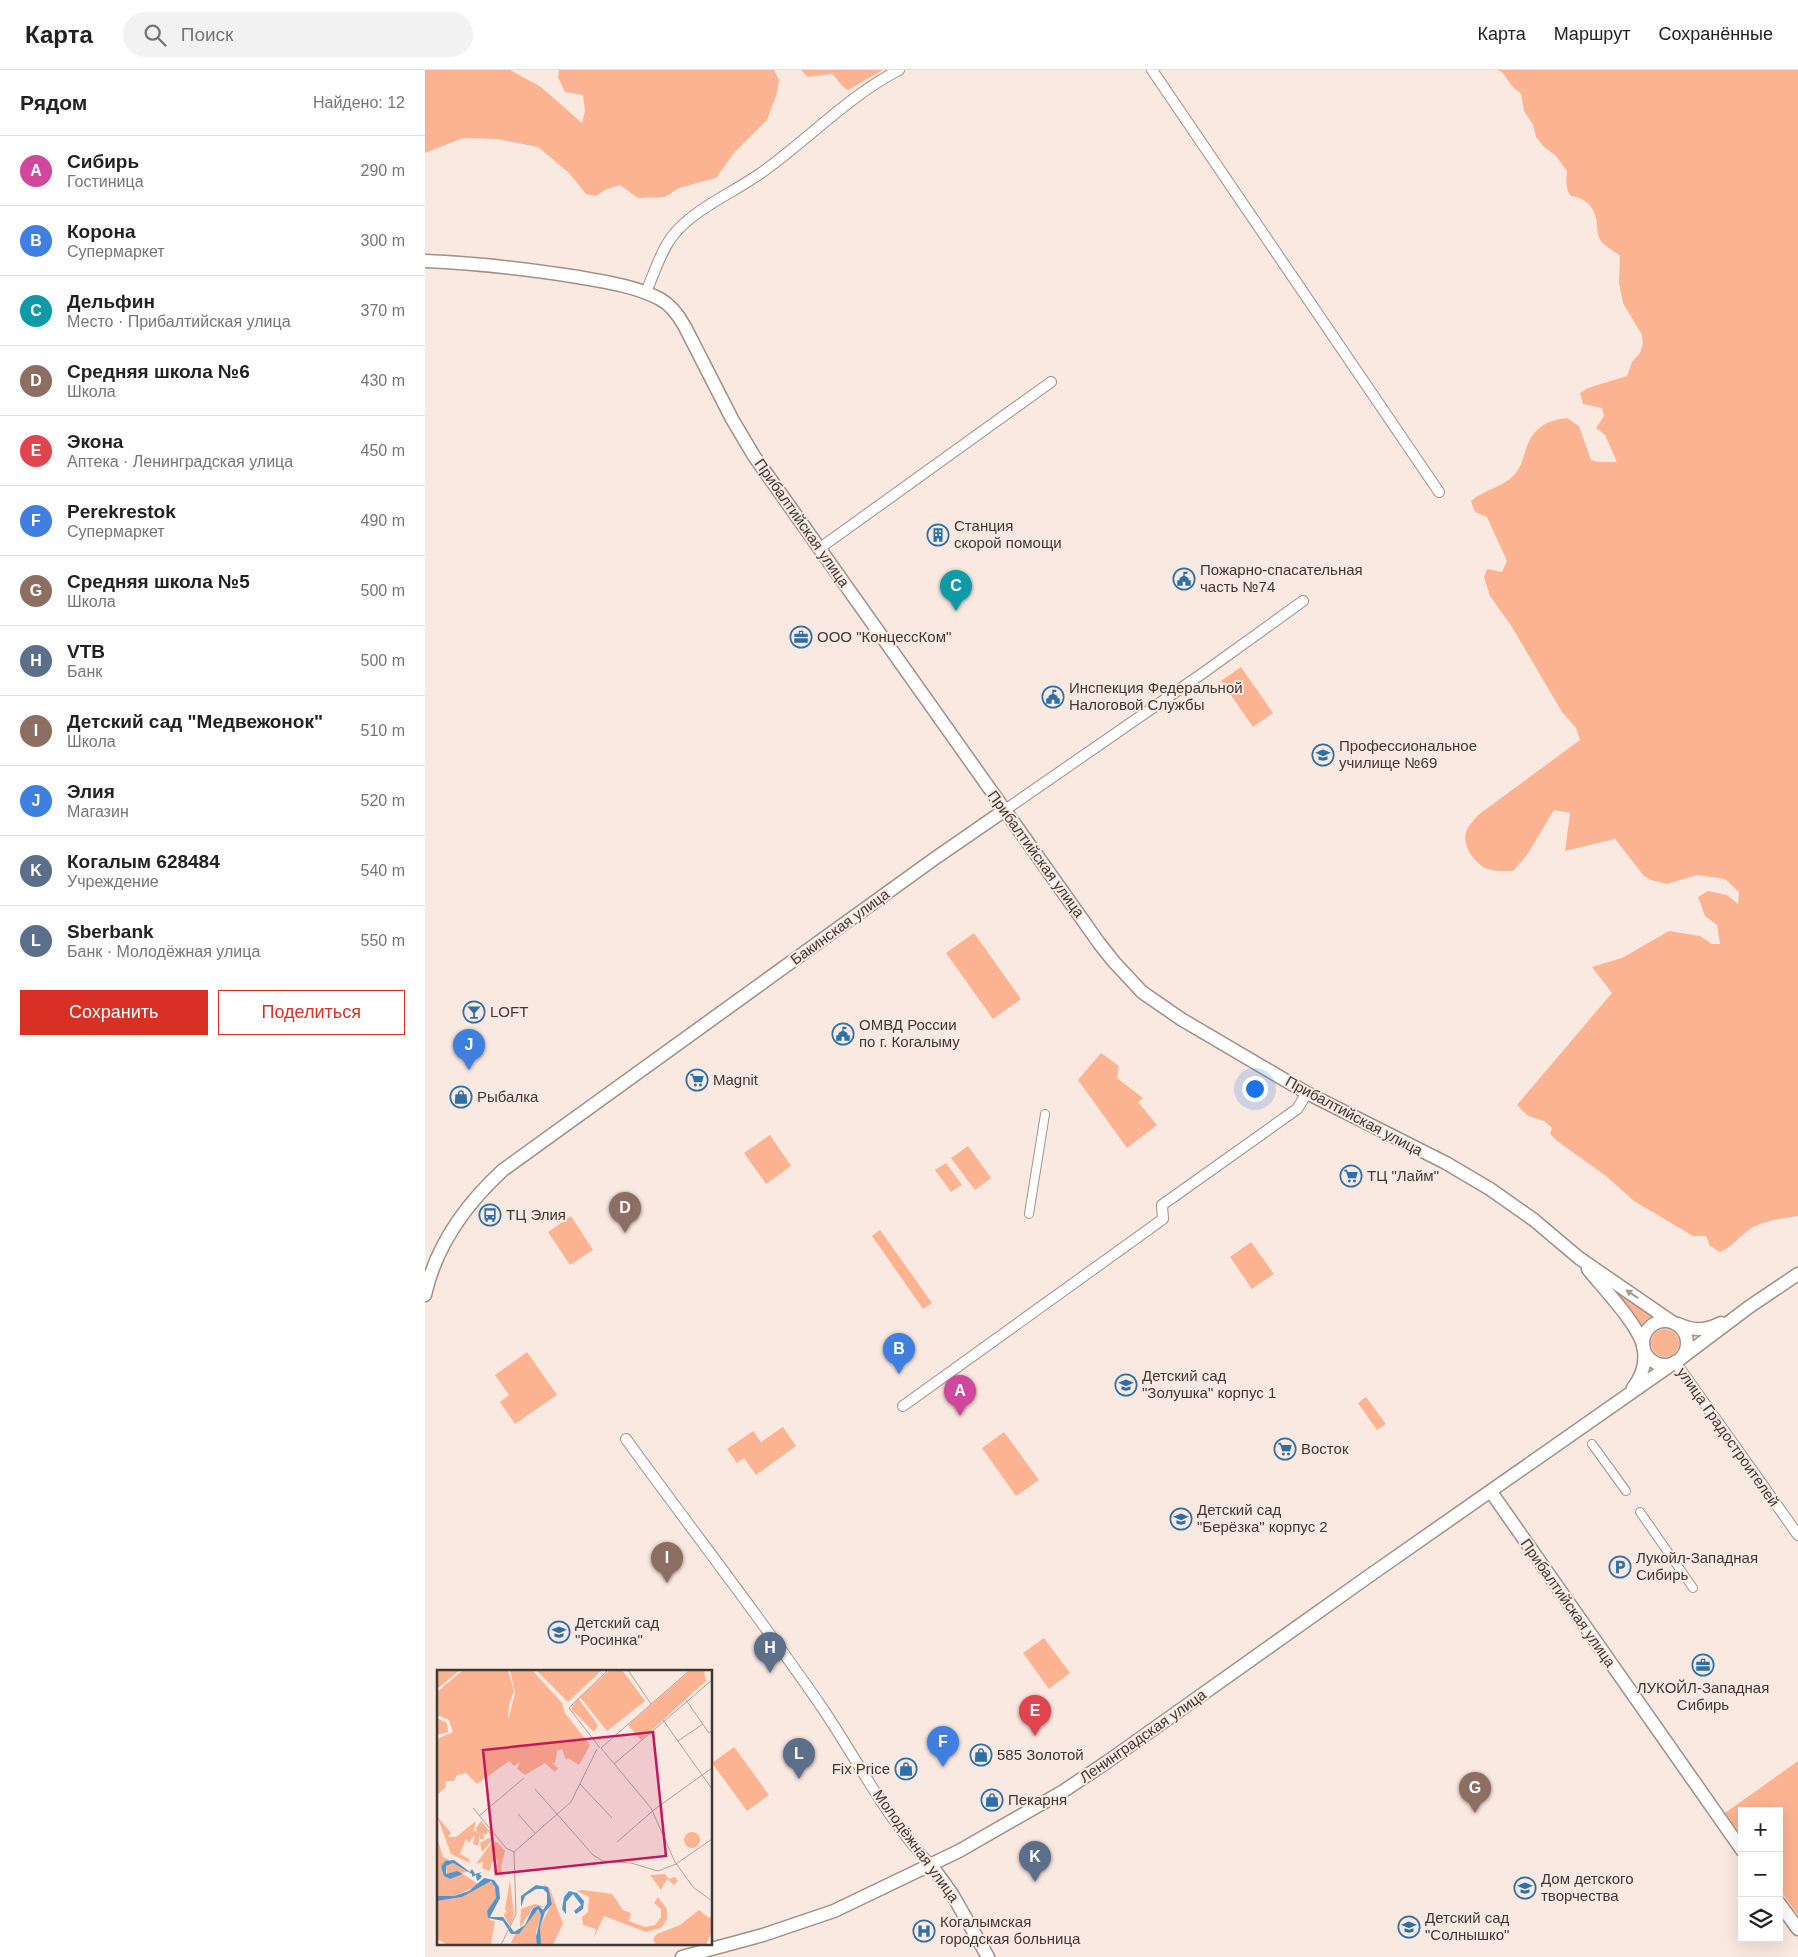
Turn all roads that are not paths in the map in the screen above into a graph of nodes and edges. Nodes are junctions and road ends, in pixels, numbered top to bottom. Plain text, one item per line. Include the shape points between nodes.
1 (899, 70) edge
2 (1152, 70) edge
3 (425, 262) edge
4 (646, 292) junction
5 (1051, 382) dead end
6 (1439, 492) dead end
7 (820, 548) junction
8 (1303, 600) dead end
9 (1005, 810) junction
10 (1307, 1093) junction
11 (1045, 1114) dead end
12 (1029, 1214) dead end
13 (1798, 1274) edge
14 (1598, 1275) junction
15 (425, 1296) edge
16 (1749, 1307) junction
17 (1674, 1323) junction
18 (1643, 1346) junction
19 (1678, 1361) junction
20 (1627, 1395) junction
21 (903, 1406) dead end
22 (626, 1439) dead end
23 (1592, 1444) dead end
24 (1626, 1491) dead end
25 (1491, 1492) junction
26 (1640, 1512) dead end
27 (1798, 1535) edge
28 (1693, 1588) dead end
29 (1738, 1844) edge
30 (931, 1865) junction
31 (1783, 1908) edge
32 (1798, 1929) edge
33 (682, 1957) edge
34 (988, 1957) edge

1 - 4 street via 865,91 763,172 685,223 673,236
2 - 6 street
3 - 4 street, Прибалтийская улица via 525,269
4 - 7 street, Прибалтийская улица via 662,300 680,317 742,437
5 - 7 street
7 - 9 street, Прибалтийская улица
8 - 9 street, Бакинская улица
9 - 10 street, Прибалтийская улица via 1114,962 1142,992 1181,1019
9 - 15 street, Бакинская улица via 503,1170 467,1207 448,1234 431,1272
10 - 14 street, Прибалтийская улица via 1446,1163 1490,1189 1534,1220
10 - 21 street via 1297,1108 1162,1205 1163,1219
11 - 12 street
13 - 16 street
17 -> 14 street, Прибалтийская улица
14 - 18 street, Прибалтийская улица
16 - 17 street via 1702,1330
16 - 19 street
17 - 18 street via 1662,1321 1651,1325
17 - 19 street via 1683,1330 1687,1340 1686,1351
18 - 19 street via 1655,1362 1665,1365
18 - 20 street via 1643,1370
19 - 20 street
19 - 27 street, улица Градостроителей
20 - 25 street
22 - 30 street, Молодёжная улица via 773,1638 898,1824
23 - 24 street
25 - 29 street, Прибалтийская улица
25 - 30 street, Ленинградская улица via 1073,1786
26 - 28 street
30 - 33 street, Ленинградская улица via 814,1919
30 - 34 street, Молодёжная улица via 952,1894
31 - 32 street

